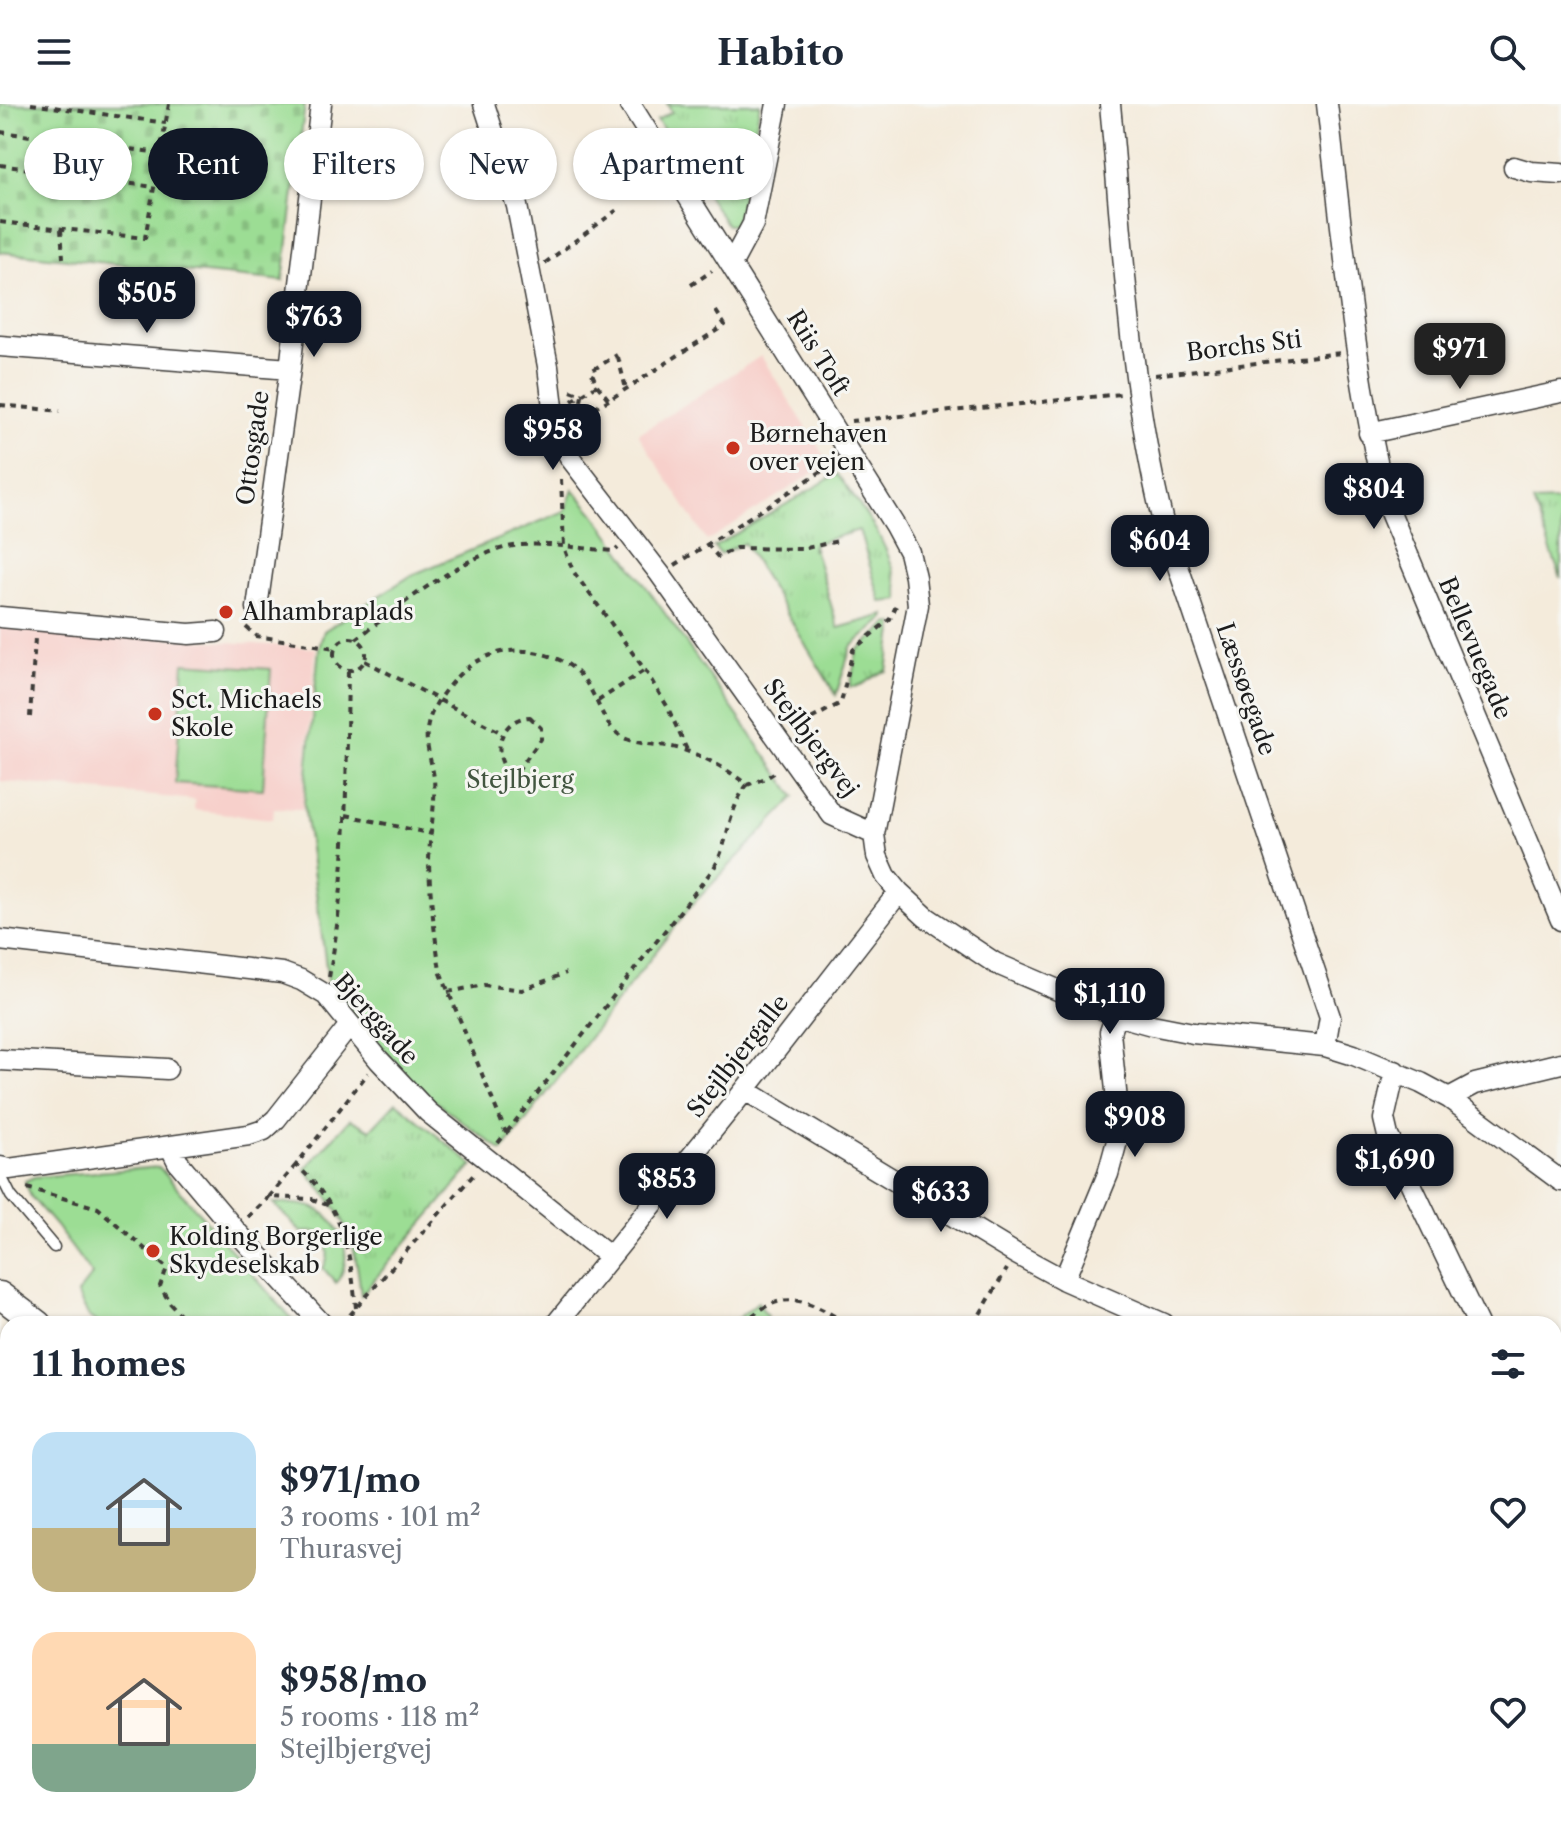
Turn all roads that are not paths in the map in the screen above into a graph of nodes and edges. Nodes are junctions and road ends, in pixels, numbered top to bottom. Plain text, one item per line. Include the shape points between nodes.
1 (321, 104) edge
2 (484, 104) edge
3 (630, 104) edge
4 (777, 104) edge
5 (1110, 104) edge
6 (1327, 104) edge
7 (1514, 167) dead end
8 (1561, 174) edge
9 (729, 263) junction
10 (0, 346) edge
11 (290, 369) junction
12 (1561, 392) edge
13 (1369, 433) junction
14 (257, 608) dead end
15 (0, 617) edge
16 (225, 631) road end
17 (874, 834) junction
18 (899, 892) junction
19 (1561, 920) edge
20 (0, 940) edge
21 (1116, 1015) junction
22 (350, 1025) junction
23 (1325, 1046) junction
24 (0, 1060) edge
25 (1561, 1063) edge
26 (167, 1069) dead end
27 (1395, 1071) junction
28 (745, 1090) junction
29 (1449, 1098) junction
30 (171, 1148) junction
31 (2, 1175) edge
32 (1561, 1181) edge
33 (54, 1247) dead end
34 (610, 1257) junction
35 (0, 1277) edge
36 (1064, 1280) junction
37 (4, 1304) edge
38 (24, 1316) edge
39 (315, 1316) edge
40 (562, 1316) edge
41 (1146, 1316) edge
42 (1474, 1316) edge

1 - 11 street, Ottosgade
2 - 17 street, Stejlbjergvej via 517,206 554,419 571,459 832,815
3 - 9 street, Riis Toft
4 - 9 street via 753,224
5 - 23 street, Læssøegade via 1148,464 1330,1017
6 - 13 street, Bellevuegade
7 - 8 street
9 - 17 street, Riis Toft via 909,552 918,605
10 - 11 street
11 - 14 street, Ottosgade
12 - 13 street
13 - 19 street, Bellevuegade via 1387,505
15 - 16 street via 189,634
17 - 18 street via 877,856
18 - 21 street via 926,917 995,963
18 - 28 street, Stejlbjergalle
20 - 22 street, Bjerggade via 282,973 326,995
21 - 23 street via 1193,1033
21 - 36 street via 1110,1032 1120,1130 1108,1174
22 - 30 street via 264,1130
22 - 34 street, Bjerggade via 428,1112
23 - 27 street
24 - 26 street
25 - 29 street via 1475,1084
27 - 29 street
27 - 42 street via 1384,1119 1388,1136
28 - 34 street, Stejlbjergalle
28 - 36 street
29 - 32 street
30 - 31 street via 9,1169
30 - 39 street via 235,1230
31 - 33 lane via 11,1196
34 - 40 street, Stejlbjergalle
35 - 37 street
36 - 41 street
37 - 38 street

